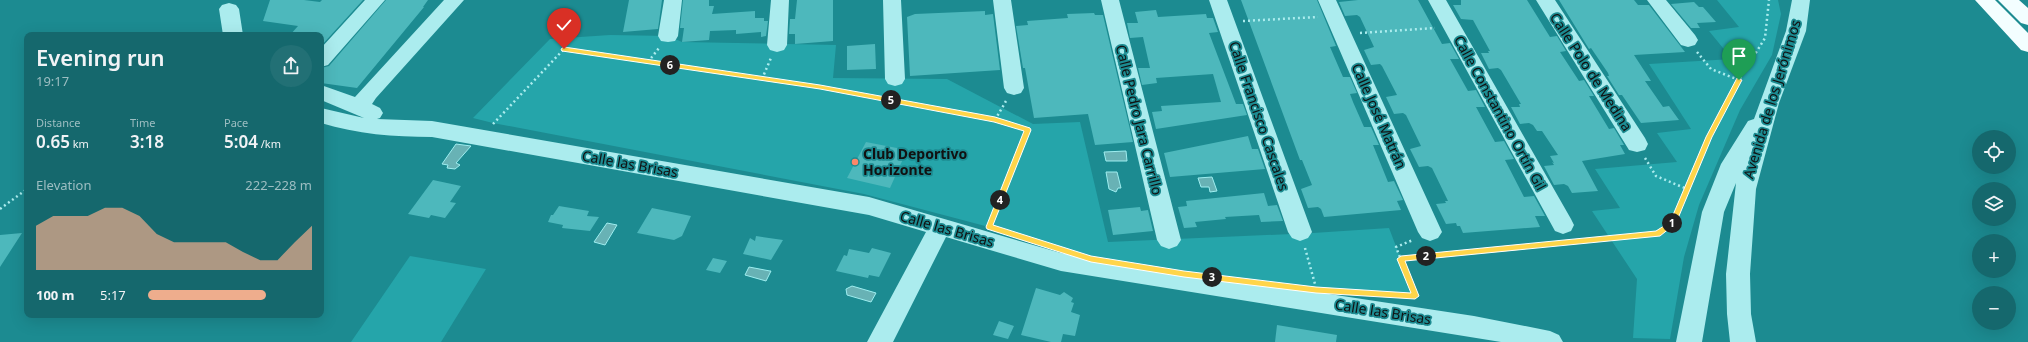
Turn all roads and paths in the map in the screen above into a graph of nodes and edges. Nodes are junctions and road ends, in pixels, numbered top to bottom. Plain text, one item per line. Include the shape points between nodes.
1 (376, 0) edge
2 (455, 0) edge
3 (673, 0) edge
4 (780, 0) edge
5 (892, 0) edge
6 (1002, 0) edge
7 (1110, 0) edge
8 (1218, 0) edge
9 (1437, 0) edge
10 (1545, 0) edge
11 (1656, 0) edge
12 (1768, 0) edge
13 (1801, 0) edge
14 (1984, 0) edge
15 (2007, 0) edge
16 (229, 9) dead end
17 (1335, 16) edge
18 (2028, 19) edge
19 (1226, 22) junction
20 (1451, 26) junction
21 (233, 32) edge
22 (668, 36) dead end
23 (1688, 40) joint
24 (777, 45) joint
25 (2028, 45) edge
26 (324, 57) edge
27 (762, 78) junction
28 (895, 79) dead end
29 (1739, 80) junction
30 (1014, 88) joint
31 (324, 94) edge
32 (1769, 103) junction
33 (324, 115) edge
34 (352, 115) junction
35 (995, 120) junction
36 (484, 137) junction
37 (1637, 144) joint
38 (1687, 188) junction
39 (24, 191) edge
40 (0, 209) edge
41 (1563, 225) dead end
42 (940, 227) junction
43 (989, 227) dead end
44 (1300, 232) joint
45 (1430, 232) joint
46 (1169, 240) dead end
47 (1401, 259) junction
48 (1316, 290) dead end
49 (1400, 295) dead end
50 (1470, 334) edge
51 (880, 342) edge
52 (1550, 342) edge
53 (1688, 342) edge
54 (1743, 342) edge

1 - 26 street
2 - 34 street via 369,93
3 - 22 street
4 - 24 street
5 - 28 street
6 - 30 street
7 - 46 street, Calle Pedro Jara Carrillo
8 - 19 street, Calle Francisco Cascales
9 - 20 street, Calle Constantino Ortín Gil
10 - 37 street, Calle Polo de Medina
11 - 23 street
12 - 29 path via 1764,38
13 - 32 street, Avenida de los Jerónimos via 1796,31
14 - 25 main road
15 - 18 main road
16 - 21 street
17 - 19 path
17 - 20 path
17 - 45 street, Calle José Matrán
19 - 44 street, Calle Francisco Cascales
20 - 41 street, Calle Constantino Ortín Gil
23 - 29 path via 1711,68
24 - 27 path
27 - 35 path
27 - 36 path via 564,49 493,124
29 - 38 path via 1709,137
30 - 35 path
31 - 34 street
32 - 53 street via 1732,164 1713,212
32 - 54 street, Avenida de los Jerónimos via 1744,189 1738,274
33 - 34 street
34 - 36 street, Calle las Brisas via 402,130 432,129
35 - 43 path via 1028,130
36 - 42 street, Calle las Brisas via 869,206
37 - 38 path via 1656,176
38 - 47 path via 1672,223 1658,234
39 - 40 path
42 - 50 street, Calle las Brisas via 1061,262
42 - 51 street
44 - 48 path
45 - 47 path via 1396,247
47 - 49 path via 1415,296
50 - 52 street, Calle las Brisas

